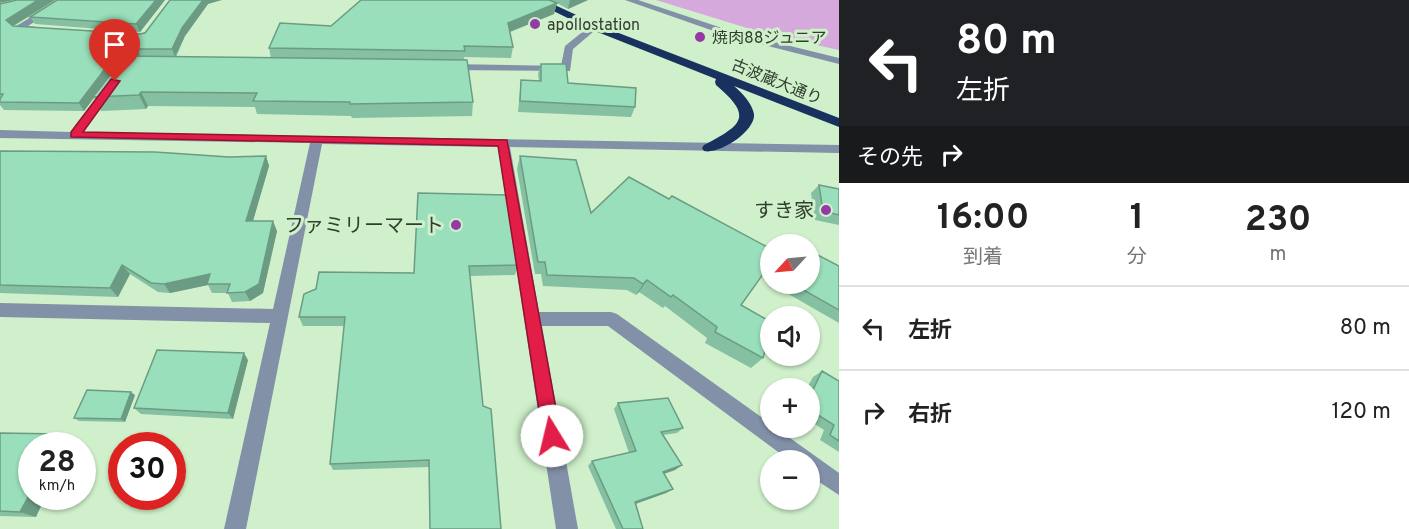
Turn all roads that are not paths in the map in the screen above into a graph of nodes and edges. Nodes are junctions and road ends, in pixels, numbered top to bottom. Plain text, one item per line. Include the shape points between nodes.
1 (65, 0) edge
2 (536, 0) edge
3 (629, 0) edge
4 (594, 27) junction
5 (41, 30) edge
6 (839, 61) edge
7 (436, 67) edge
8 (701, 68) junction
9 (115, 81) edge
10 (839, 123) edge
11 (0, 134) edge
12 (75, 135) junction
13 (317, 140) junction
14 (503, 142) junction
15 (709, 148) junction
16 (839, 149) edge
17 (0, 310) edge
18 (280, 316) junction
19 (532, 319) junction
20 (791, 450) edge
21 (820, 471) edge
22 (839, 485) edge
23 (235, 529) edge
24 (567, 529) edge

1 - 5 street via 18,28
2 - 4 highway, 古波蔵大通り
3 - 6 street via 731,34
4 - 7 street via 568,48 566,69
4 - 8 highway, 古波蔵大通り
8 - 10 highway, 古波蔵大通り
8 - 15 highway via 743,101 748,117 732,137
9 - 12 street
11 - 12 street
12 - 13 street
13 - 14 street
13 - 18 street
14 - 15 street
14 - 19 street
15 - 16 street
17 - 18 street
18 - 23 street
19 - 20 street via 611,319
19 - 24 street
21 - 22 street

